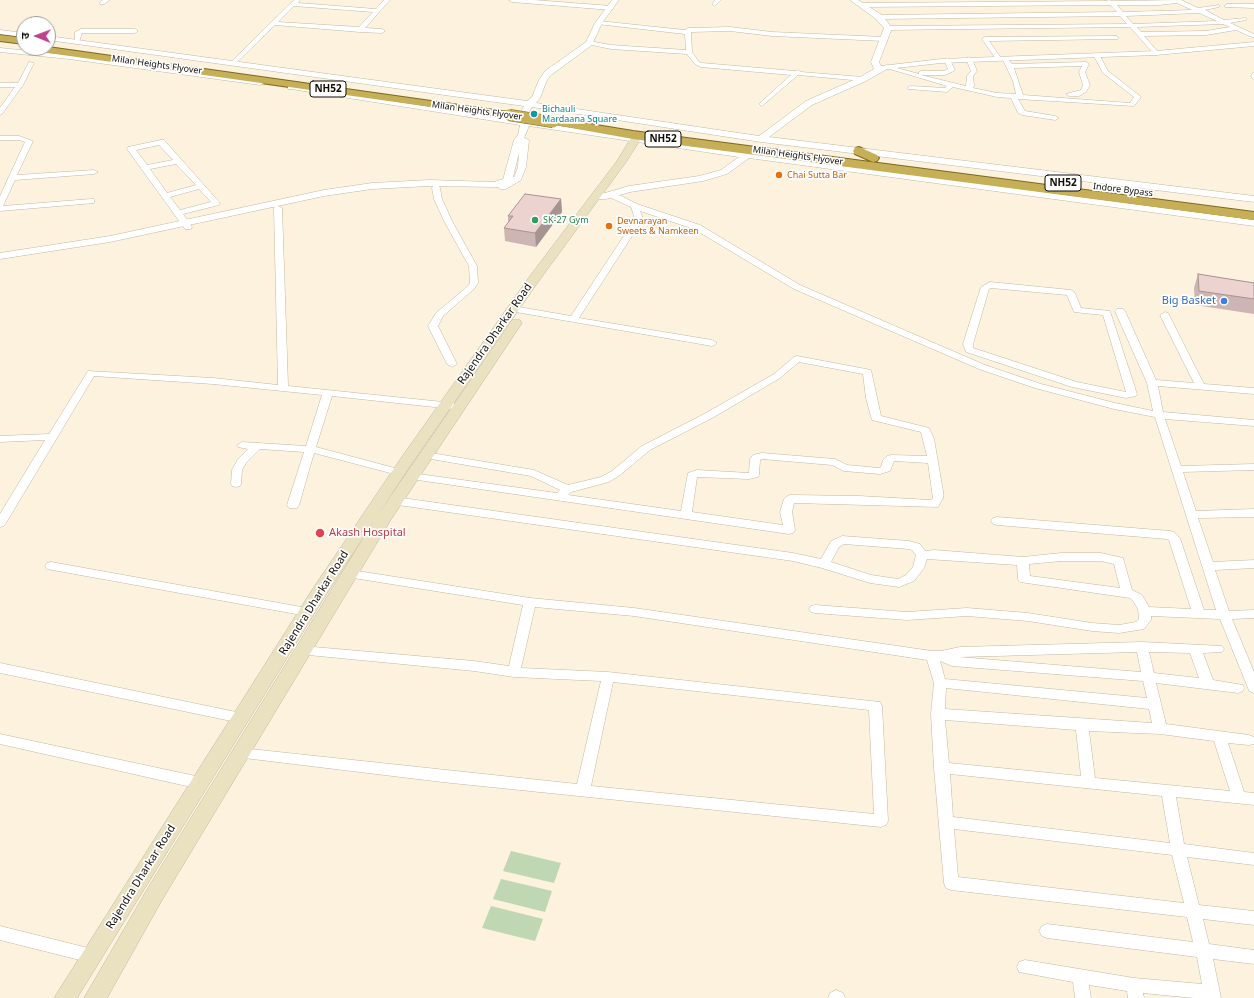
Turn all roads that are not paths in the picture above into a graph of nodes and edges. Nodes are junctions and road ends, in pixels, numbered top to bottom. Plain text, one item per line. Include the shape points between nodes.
1 (387, 0) edge
2 (512, 0) edge
3 (616, 0) edge
4 (853, 0) edge
5 (1180, 0) edge
6 (295, 2) edge
7 (1111, 2) edge
8 (862, 5) junction
9 (1218, 6) dead end
10 (1227, 6) dead end
11 (1254, 6) edge
12 (612, 8) junction
13 (378, 11) junction
14 (1200, 11) junction
15 (1121, 14) junction
16 (880, 17) junction
17 (1244, 19) dead end
18 (1223, 22) junction
19 (272, 23) junction
20 (600, 23) junction
21 (1132, 26) junction
22 (888, 28) junction
23 (1237, 28) junction
24 (360, 30) junction
25 (135, 31) dead end
26 (382, 31) dead end
27 (0, 32) edge
28 (688, 32) junction
29 (16, 34) edge
30 (1141, 34) junction
31 (1254, 36) edge
32 (0, 38) edge
33 (1116, 38) dead end
34 (56, 39) edge
35 (884, 39) junction
36 (16, 40) edge
37 (77, 41) junction
38 (589, 43) junction
39 (0, 44) edge
40 (1254, 44) edge
41 (16, 46) edge
42 (56, 48) edge
43 (56, 49) edge
44 (0, 50) edge
45 (689, 52) junction
46 (1156, 53) junction
47 (1082, 56) junction
48 (1097, 56) junction
49 (83, 57) junction
50 (148, 57) junction
51 (1001, 58) junction
52 (969, 59) junction
53 (947, 60) junction
54 (32, 63) dead end
55 (233, 63) junction
56 (1086, 64) junction
57 (1010, 66) junction
58 (886, 67) junction
59 (878, 70) junction
60 (798, 72) junction
61 (908, 73) junction
62 (863, 78) junction
63 (0, 85) edge
64 (20, 85) junction
65 (952, 85) junction
66 (910, 88) dead end
67 (967, 89) junction
68 (1018, 94) junction
69 (536, 98) junction
70 (529, 104) junction
71 (762, 104) dead end
72 (541, 106) junction
73 (1, 109) edge
74 (483, 117) junction
75 (1055, 118) dead end
76 (525, 124) junction
77 (514, 135) junction
78 (0, 138) edge
79 (761, 139) junction
80 (635, 140) junction
81 (646, 142) junction
82 (776, 150) junction
83 (859, 151) junction
84 (748, 155) junction
85 (178, 161) junction
86 (866, 165) junction
87 (144, 168) junction
88 (908, 171) joint
89 (94, 172) dead end
90 (14, 178) junction
91 (201, 186) junction
92 (436, 188) junction
93 (165, 196) junction
94 (604, 196) junction
95 (1254, 199) edge
96 (91, 201) dead end
97 (0, 206) edge
98 (634, 206) junction
99 (1254, 207) edge
100 (261, 208) junction
101 (278, 208) junction
102 (0, 209) edge
103 (179, 213) junction
104 (1254, 216) edge
105 (1254, 223) edge
106 (187, 224) junction
107 (48, 252) junction
108 (0, 256) edge
109 (0, 261) edge
110 (519, 309) junction
111 (1120, 311) dead end
112 (1165, 315) dead end
113 (574, 318) junction
114 (712, 343) dead end
115 (452, 364) dead end
116 (1019, 368) junction
117 (1006, 375) junction
118 (1017, 379) junction
119 (1066, 382) junction
120 (1152, 383) junction
121 (1201, 387) junction
122 (283, 388) junction
123 (1254, 391) edge
124 (328, 393) junction
125 (1063, 393) junction
126 (452, 405) junction
127 (1159, 415) junction
128 (1254, 423) edge
129 (52, 437) junction
130 (0, 438) edge
131 (242, 445) dead end
132 (257, 446) junction
133 (310, 449) junction
134 (425, 455) junction
135 (933, 460) junction
136 (1254, 467) edge
137 (1177, 469) junction
138 (405, 474) junction
139 (236, 484) dead end
140 (563, 493) junction
141 (395, 501) junction
142 (293, 504) dead end
143 (4, 509) edge
144 (1254, 513) edge
145 (686, 515) junction
146 (1192, 515) junction
147 (376, 518) junction
148 (997, 521) dead end
149 (0, 523) edge
150 (922, 555) junction
151 (1023, 561) junction
152 (824, 564) junction
153 (1254, 564) edge
154 (51, 566) dead end
155 (1208, 566) junction
156 (350, 574) junction
157 (1127, 592) junction
158 (530, 602) junction
159 (815, 609) dead end
160 (1144, 611) junction
161 (308, 612) junction
162 (1199, 614) junction
163 (1224, 614) junction
164 (1254, 614) edge
165 (1142, 648) junction
166 (1195, 648) junction
167 (1218, 649) dead end
168 (302, 651) junction
169 (936, 656) junction
170 (0, 668) edge
171 (514, 672) junction
172 (608, 677) junction
173 (1148, 677) junction
174 (940, 683) junction
175 (1208, 685) junction
176 (1238, 688) dead end
177 (1254, 688) edge
178 (1154, 704) junction
179 (938, 714) junction
180 (241, 718) junction
181 (1082, 725) junction
182 (1160, 729) junction
183 (1219, 736) junction
184 (0, 739) edge
185 (1249, 740) dead end
186 (241, 753) junction
187 (941, 768) junction
188 (1088, 782) junction
189 (200, 783) junction
190 (583, 790) junction
191 (1168, 791) junction
192 (1239, 798) junction
193 (1254, 799) edge
194 (945, 822) junction
195 (1178, 850) junction
196 (1254, 859) edge
197 (1194, 911) junction
198 (1254, 918) edge
199 (1047, 932) dead end
200 (0, 933) edge
201 (1203, 950) junction
202 (92, 956) junction
203 (1254, 957) edge
204 (1025, 967) dead end
205 (1080, 976) junction
206 (1135, 992) edge
207 (1212, 995) edge
208 (65, 998) edge
209 (95, 998) edge
210 (1083, 998) edge

1 - 13 street
2 - 12 street
3 - 12 street
4 - 8 street
5 - 7 street via 1159,3
5 - 14 street
6 - 13 street
6 - 19 street
7 - 8 street
7 - 15 street
8 - 16 street
9 - 14 street
10 - 11 street
12 - 20 street
13 - 24 street
14 - 15 street
14 - 18 street
15 - 16 street
15 - 21 street
16 - 22 street
17 - 18 street
18 - 21 street
18 - 23 street
19 - 24 street
19 - 55 street
20 - 28 street
20 - 38 street
21 - 22 street
21 - 30 street
22 - 35 street
23 - 30 street via 1206,32
23 - 31 street
24 - 26 street
25 - 37 street via 82,31 78,32
27 - 29 street
28 - 35 street via 689,29 730,29 772,34
28 - 45 street
30 - 46 street
32 - 36 highway
33 - 51 street via 984,39
34 - 37 street
35 - 59 street via 875,62
37 - 50 street
38 - 45 street via 611,47
38 - 69 street via 548,73
39 - 41 highway
40 - 46 street
42 - 50 highway, NH52
43 - 49 highway, Milan Heights Flyover / NH52
44 - 49 street
45 - 60 street via 697,64 701,65
46 - 48 street
47 - 48 street
47 - 51 street
47 - 56 street
48 - 68 street via 1105,72 1138,97 1132,105
49 - 50 highway, Milan Heights Flyover / NH52
49 - 74 street
50 - 55 street
50 - 82 highway, Milan Heights Flyover / NH52 via 509,108
50 - 82 highway, Milan Heights Flyover / NH52, bridge via 633,135
51 - 52 street
51 - 57 street
52 - 53 street
52 - 67 street via 974,71 970,76 971,86
53 - 58 street
53 - 61 street via 952,70 945,73
54 - 64 street
55 - 70 street
56 - 57 street
56 - 68 street via 1082,72 1087,84 1082,93
57 - 68 street
58 - 59 street
58 - 61 street
59 - 62 street
60 - 62 street
60 - 71 street
61 - 65 street
62 - 79 street via 809,103
63 - 64 street
64 - 73 street
65 - 66 street via 947,90
65 - 67 street
67 - 68 street via 997,95
68 - 75 street via 1022,113
69 - 70 street
69 - 72 street
70 - 72 street
70 - 76 street via 521,119
72 - 76 street via 531,122
72 - 79 street
74 - 76 street
74 - 77 street
76 - 77 street
76 - 80 street
77 - 92 street via 525,139 518,178 506,186 490,189
77 - 100 street via 509,176 506,181 495,185 372,186 324,193
78 - 90 street via 20,138 28,141
79 - 83 street
80 - 81 street
80 - 94 main road, Rajendra Dharkar Road
81 - 84 street
81 - 94 main road, Rajendra Dharkar Road
82 - 86 highway, Milan Heights Flyover / NH52
83 - 86 highway
83 - 95 street
84 - 86 street
84 - 94 street via 718,174 629,189
85 - 87 street
85 - 87 street via 161,142 130,149
85 - 91 street
86 - 88 highway, Milan Heights Flyover / NH52
86 - 99 highway, Indore Bypass / NH52
86 - 105 street
87 - 93 street
88 - 104 highway, Indore Bypass / NH52
89 - 90 street
90 - 97 street
91 - 93 street
91 - 103 street via 216,203
92 - 101 street via 380,190
92 - 115 street via 448,221 473,266 474,283 439,314 433,326
93 - 103 street
94 - 98 street
94 - 110 main road, Rajendra Dharkar Road
96 - 102 street
98 - 113 street via 639,219
98 - 117 street via 697,227 797,287
100 - 101 street
100 - 106 street
101 - 122 street
103 - 106 street
106 - 107 street via 96,247
107 - 108 street
107 - 109 street
110 - 113 street
110 - 126 main road, Rajendra Dharkar Road
111 - 120 street
112 - 121 street
113 - 114 street
116 - 117 street via 1011,369
116 - 118 street via 1021,373
116 - 119 street
116 - 119 street via 972,352 968,347 986,286 1071,293 1077,310 1108,314 1132,394 1119,394
117 - 118 street
118 - 125 street
119 - 125 street
120 - 121 street
120 - 127 street
121 - 123 street
122 - 124 street
122 - 129 street via 91,373
124 - 126 street
124 - 133 street
125 - 127 street
126 - 134 main road, Rajendra Dharkar Road
126 - 138 main road, Rajendra Dharkar Road
127 - 128 street
127 - 137 street
129 - 130 street
129 - 143 street
131 - 132 street
132 - 133 street
132 - 139 street via 237,470
133 - 138 street
133 - 142 street
134 - 138 main road, Rajendra Dharkar Road
134 - 140 street via 534,473
135 - 140 street via 925,430 876,418 868,372 797,359 777,376 646,448 605,480
135 - 145 street via 891,458 887,462 886,470 880,471 844,468 835,462 757,457 754,475 692,475
135 - 145 street via 938,491 938,498 934,504 790,499 786,512 789,530
136 - 137 street
137 - 146 street
138 - 140 street
138 - 141 main road, Rajendra Dharkar Road
138 - 147 main road, Rajendra Dharkar Road
140 - 145 street
141 - 147 main road, Rajendra Dharkar Road
141 - 152 street via 793,557
143 - 149 street
144 - 146 street
146 - 155 street
147 - 156 main road, Rajendra Dharkar Road
147 - 161 main road, Rajendra Dharkar Road
148 - 162 street via 1170,535 1174,538
150 - 151 street
150 - 152 street via 916,547 909,545 842,540 835,544
150 - 152 street via 918,568 910,578 899,583 870,579
151 - 157 street via 1024,579
151 - 157 street via 1101,556 1119,561
153 - 155 street
154 - 161 street
155 - 163 street
156 - 158 street
156 - 168 main road, Rajendra Dharkar Road
157 - 160 street via 1138,598
158 - 169 street via 634,612
158 - 171 street
159 - 160 street via 907,616 967,612 1119,629 1140,626 1145,620
160 - 162 street
161 - 180 main road, Rajendra Dharkar Road
162 - 163 street
163 - 164 street
163 - 177 street
165 - 166 street
165 - 169 street via 960,652
165 - 173 street
166 - 167 street
166 - 175 street
168 - 171 street via 474,666
168 - 186 main road, Rajendra Dharkar Road
169 - 173 street via 952,661
169 - 174 street
170 - 180 street
171 - 172 street
172 - 190 street
172 - 190 street via 875,706 881,821
173 - 175 street
173 - 178 street
174 - 178 street
174 - 179 street
175 - 176 street
178 - 182 street
179 - 181 street
179 - 187 street
180 - 189 main road, Rajendra Dharkar Road
181 - 182 street
181 - 188 street
182 - 183 street
183 - 185 street
183 - 192 street
184 - 189 street
186 - 190 street
186 - 209 main road, Rajendra Dharkar Road
187 - 188 street
187 - 194 street
188 - 191 street
189 - 202 main road, Rajendra Dharkar Road
191 - 192 street
191 - 195 street
192 - 193 street
194 - 195 street
194 - 197 street via 951,883
195 - 196 street
195 - 197 street
197 - 198 street
197 - 201 street
199 - 201 street
200 - 202 street
201 - 203 street
201 - 207 street
202 - 208 main road, Rajendra Dharkar Road
204 - 205 street
205 - 206 street
205 - 210 street
206 - 207 street

